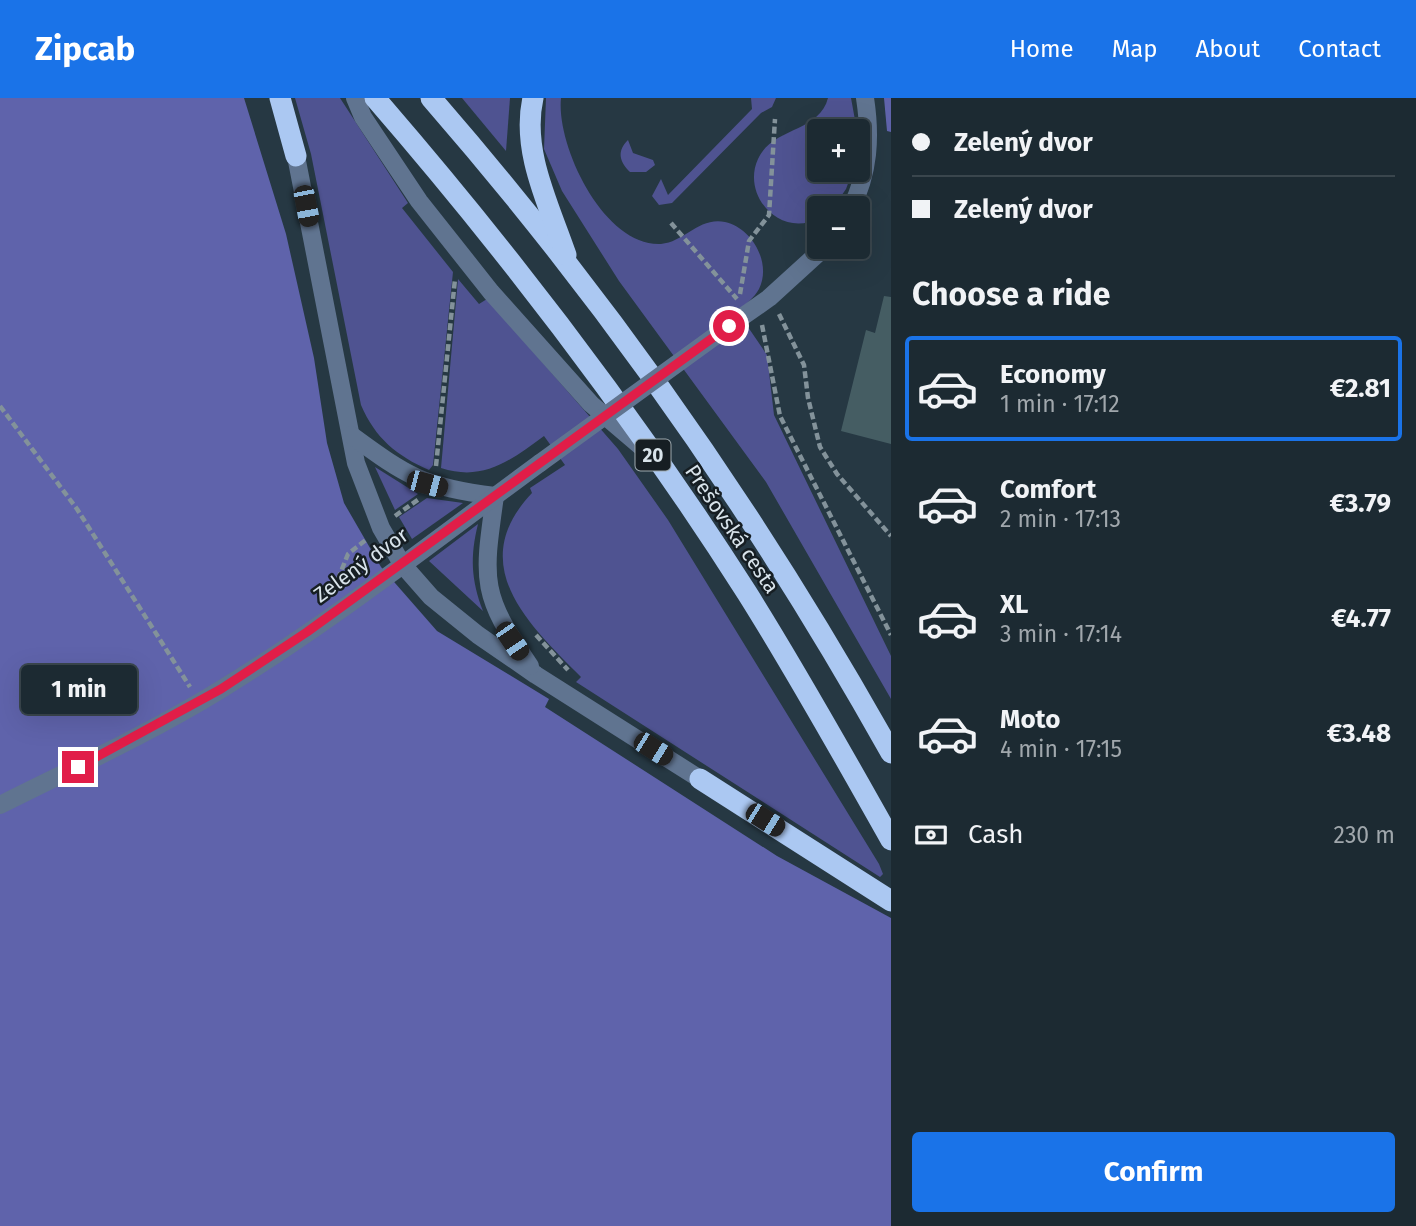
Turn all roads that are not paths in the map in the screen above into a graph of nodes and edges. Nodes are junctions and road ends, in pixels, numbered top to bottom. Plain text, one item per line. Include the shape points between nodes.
1 (280, 98) edge
2 (355, 98) edge
3 (375, 98) edge
4 (431, 98) edge
5 (533, 98) edge
6 (865, 98) edge
7 (296, 156) joint
8 (856, 196) edge
9 (812, 259) edge
10 (571, 270) junction
11 (351, 435) junction
12 (655, 458) junction
13 (495, 496) junction
14 (402, 564) junction
15 (536, 675) junction
16 (891, 752) edge
17 (700, 779) joint
18 (0, 805) edge
19 (891, 840) edge
20 (891, 901) edge

1 - 7 highway
2 - 12 street via 419,201 491,292 591,404
3 - 12 highway, Prešovská cesta / 20 via 512,264
4 - 10 highway, Prešovská cesta / 20
5 - 10 highway via 531,150
6 - 8 street via 869,152
7 - 11 street
9 - 13 street, Zelený dvor, bridge via 769,298 745,306 729,326
10 - 16 highway, Prešovská cesta / 20 via 749,519
11 - 13 street via 390,464
11 - 14 street via 356,463 381,528
12 - 19 highway, Prešovská cesta / 20 via 754,605
13 - 14 street, Zelený dvor
13 - 15 street via 486,548 489,591 497,614
14 - 15 street via 431,597
14 - 18 street, Zelený dvor via 307,632 199,690 125,744
15 - 17 street
17 - 20 highway

